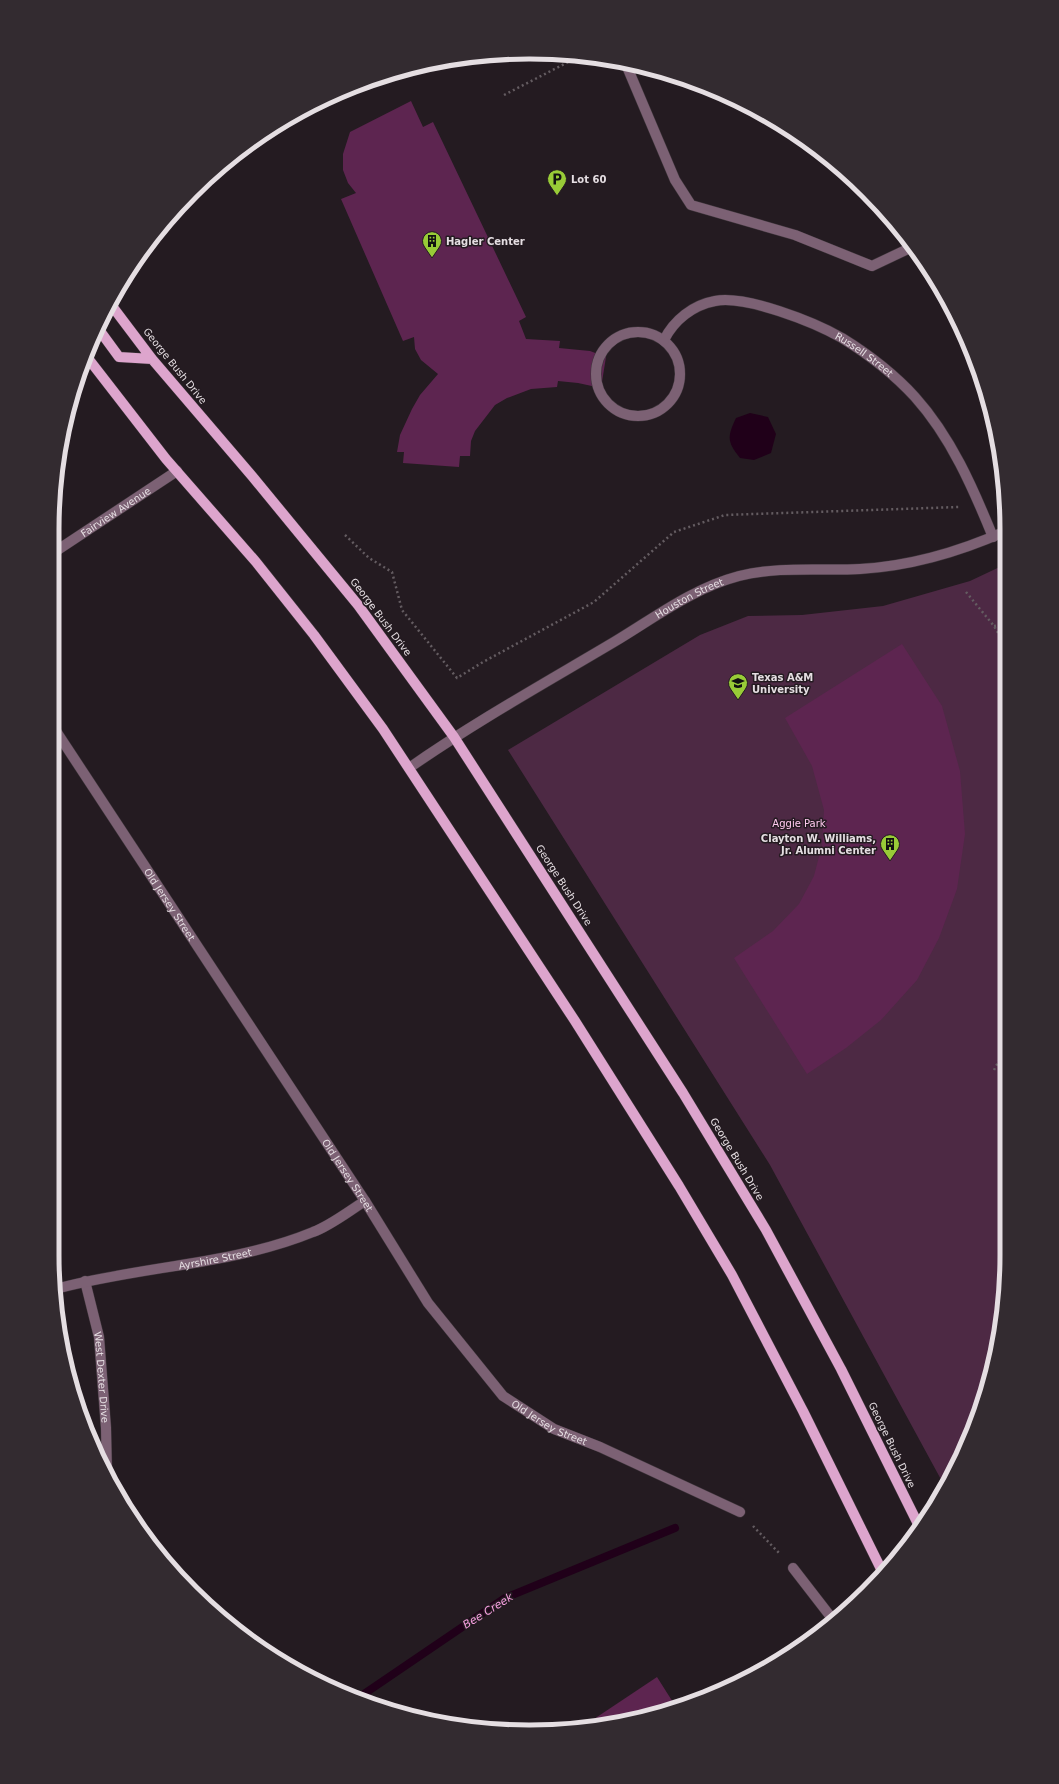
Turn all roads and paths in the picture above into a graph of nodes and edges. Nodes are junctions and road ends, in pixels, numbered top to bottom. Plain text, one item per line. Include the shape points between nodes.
1 (570, 61) edge
2 (628, 70) edge
3 (504, 95) dead end
4 (907, 249) edge
5 (114, 309) edge
6 (102, 334) edge
7 (664, 340) junction
8 (152, 359) junction
9 (90, 362) edge
10 (178, 471) junction
11 (999, 498) edge
12 (980, 506) junction
13 (1000, 534) edge
14 (346, 535) dead end
15 (993, 537) junction
16 (59, 549) edge
17 (966, 592) dead end
18 (1000, 625) edge
19 (994, 626) junction
20 (1000, 636) edge
21 (59, 736) edge
22 (454, 737) junction
23 (409, 768) junction
24 (1000, 1058) edge
25 (994, 1070) dead end
26 (365, 1201) junction
27 (85, 1281) junction
28 (60, 1288) edge
29 (107, 1460) edge
30 (740, 1512) joint
31 (912, 1512) junction
32 (920, 1517) edge
33 (917, 1522) edge
34 (793, 1568) joint
35 (880, 1568) edge
36 (830, 1616) edge

1 - 3 path
2 - 4 street via 675,180 691,205 795,235 872,266
5 - 8 main road, George Bush Drive
6 - 8 main road via 118,356
7 - 7 street via 652,333 624,334 612,341 603,351 597,364 596,378 600,392 608,404 618,412 646,416 659,411 670,402 678,390 679,363 674,350
7 - 12 street, Russell Street via 677,320 693,309 715,301 732,300 793,316 840,337 879,364 915,397 951,448
8 - 22 main road, George Bush Drive via 358,605
9 - 10 main road
10 - 16 street, Fairview Avenue
10 - 23 main road via 314,635
11 - 12 path
12 - 14 path via 725,515 688,527 674,532 594,602 457,678 402,610 392,572 369,558
12 - 15 street, Russell Street
13 - 15 street, Houston Street
15 - 22 street, Houston Street via 952,553 895,566 758,572 717,584 676,604
17 - 19 path
18 - 19 path
19 - 20 path
21 - 26 street, Old Jersey Street
22 - 23 street, Houston Street
22 - 31 main road, George Bush Drive via 683,1093 766,1230 841,1369
23 - 35 main road via 579,1027 728,1268 803,1411
24 - 25 path
26 - 27 street, Ayrshire Street via 314,1232 252,1252
26 - 30 street, Old Jersey Street via 428,1303 503,1396 554,1429 600,1447
27 - 28 street, Ayrshire Street
27 - 29 street, West Dexter Drive via 100,1337
30 - 34 path
31 - 32 main road
31 - 33 main road, George Bush Drive
34 - 36 street

